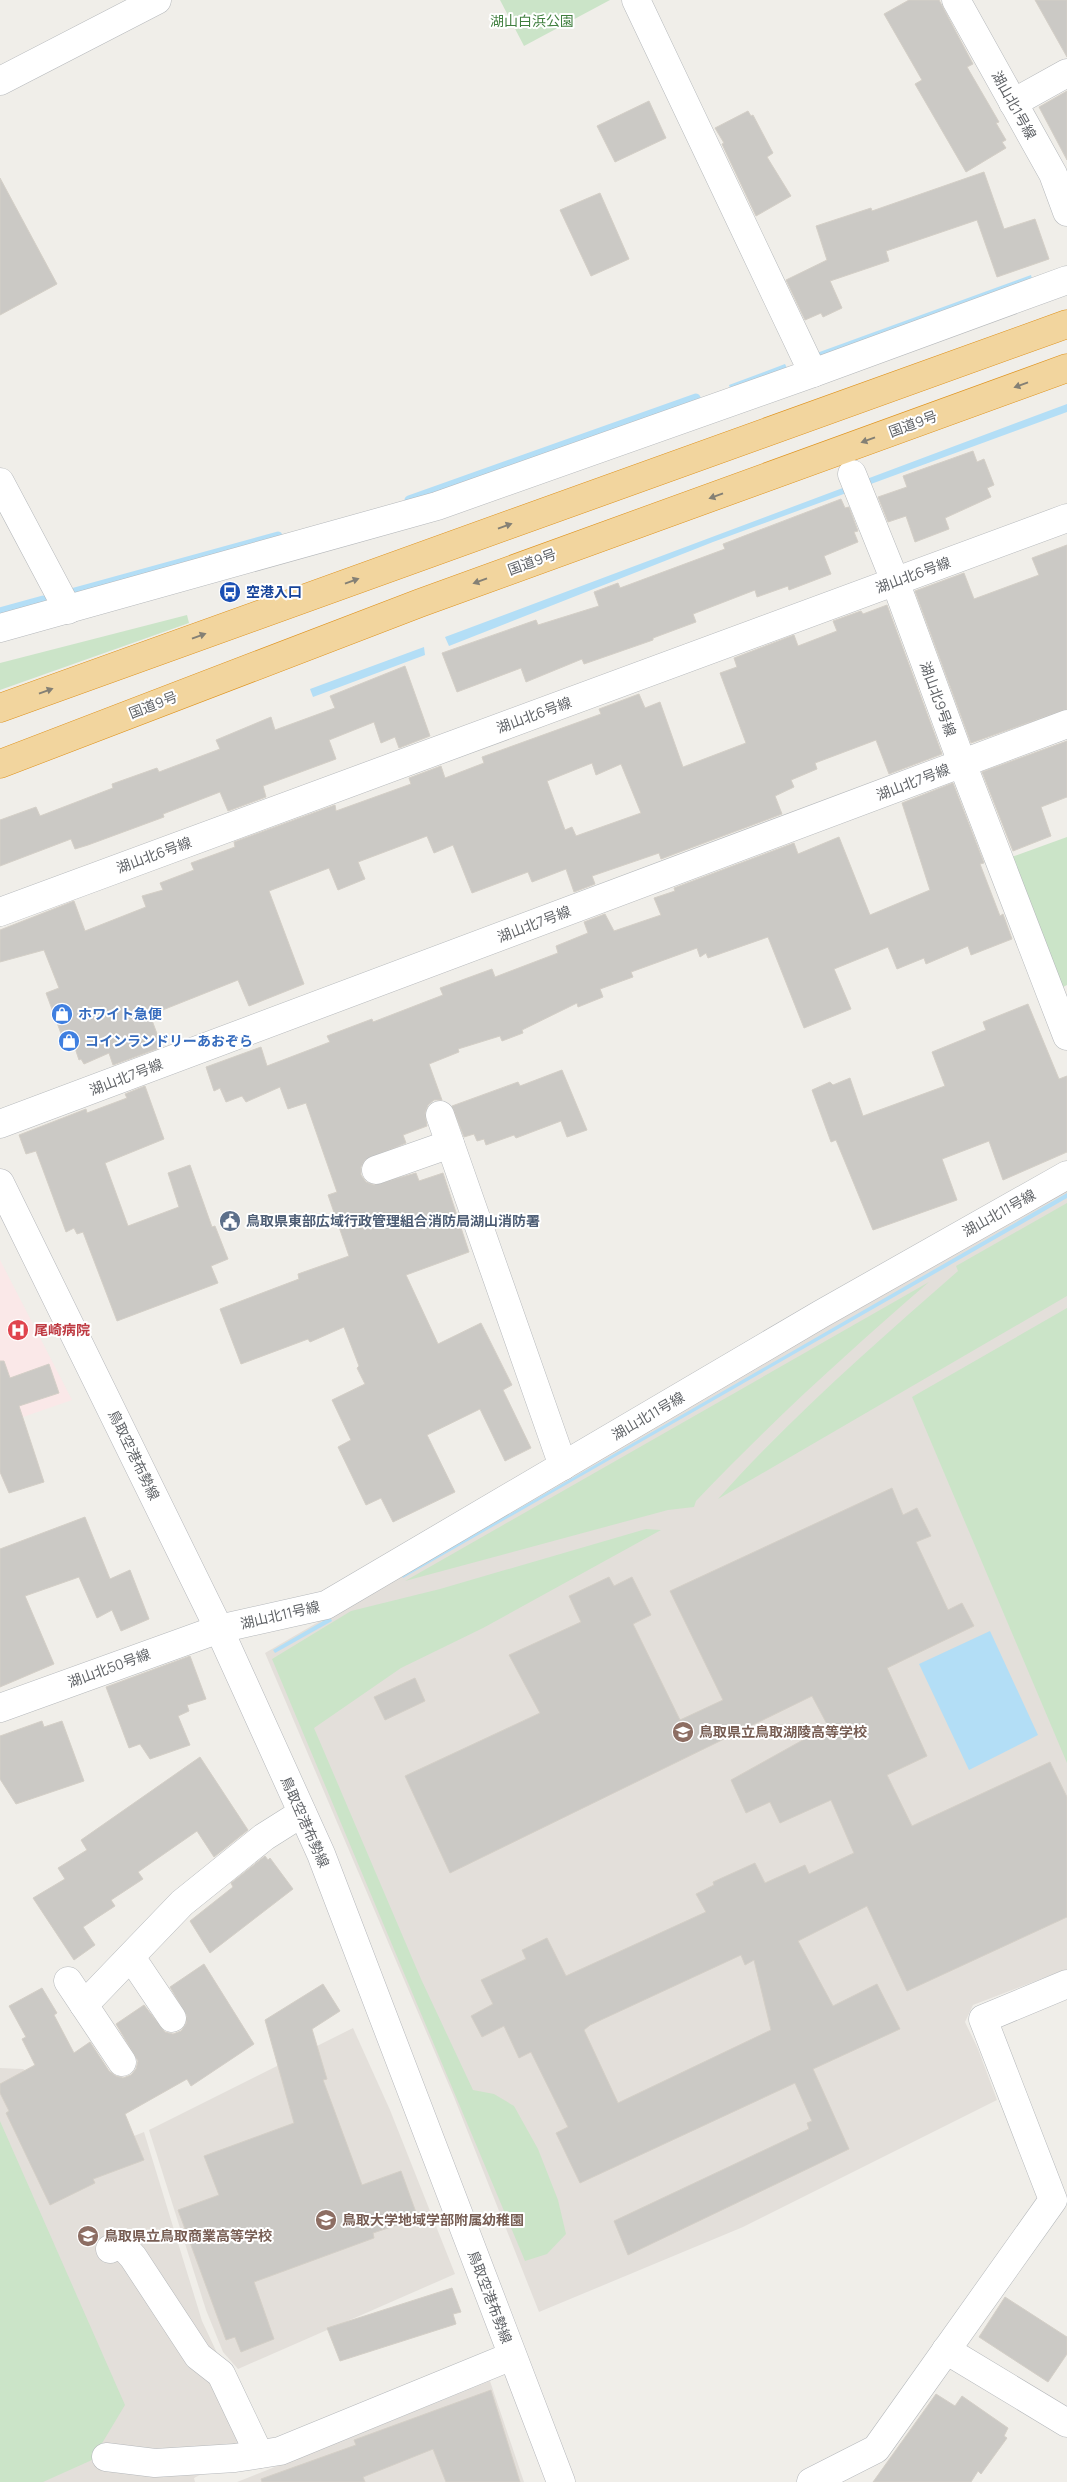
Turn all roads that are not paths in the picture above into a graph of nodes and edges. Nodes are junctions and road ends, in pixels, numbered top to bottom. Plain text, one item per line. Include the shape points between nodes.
1 (157, 0) edge
2 (636, 0) edge
3 (956, 0) edge
4 (1067, 73) edge
5 (0, 81) edge
6 (1013, 103) junction
7 (1067, 212) edge
8 (1067, 280) edge
9 (1067, 324) edge
10 (1067, 368) edge
11 (812, 373) junction
12 (852, 474) dead end
13 (0, 482) edge
14 (1067, 518) edge
15 (895, 581) junction
16 (68, 610) junction
17 (0, 628) edge
18 (0, 708) edge
19 (1067, 724) edge
20 (962, 763) junction
21 (0, 764) edge
22 (0, 912) edge
23 (1067, 1036) edge
24 (440, 1115) dead end
25 (0, 1124) edge
26 (450, 1144) junction
27 (376, 1170) dead end
28 (1067, 1175) edge
29 (0, 1183) edge
30 (563, 1466) junction
31 (218, 1629) junction
32 (0, 1708) edge
33 (302, 1813) junction
34 (131, 1957) junction
35 (68, 1981) dead end
36 (1067, 1984) edge
37 (84, 2005) junction
38 (172, 2018) dead end
39 (122, 2062) dead end
40 (110, 2249) dead end
41 (946, 2350) junction
42 (512, 2356) junction
43 (1067, 2423) edge
44 (259, 2454) junction
45 (106, 2457) dead end
46 (561, 2482) edge
47 (811, 2482) edge

1 - 5 street
2 - 11 street
3 - 6 street, 湖山北1号線
4 - 6 street
6 - 7 street, 湖山北1号線 via 1053,174
8 - 11 street
18 -> 9 highway
10 -> 21 highway, 国道9号 via 429,599
11 - 16 street via 437,506
12 - 15 street, 湖山北9号線
13 - 16 street
14 - 15 street, 湖山北6号線
15 - 20 street, 湖山北9号線
15 - 22 street, 湖山北6号線
16 - 17 street
19 - 20 street, 湖山北7号線
20 - 23 street, 湖山北9号線
20 - 25 street, 湖山北7号線
24 - 26 street
26 - 27 street
26 - 30 street
28 - 30 street, 湖山北11号線 via 821,1314
29 - 31 street, 鳥取空港布勢線
30 - 31 street, 湖山北11号線 via 326,1605
31 - 32 street, 湖山北50号線
31 - 33 street, 鳥取空港布勢線
33 - 34 street via 264,1837 182,1903
33 - 42 street, 鳥取空港布勢線 via 321,1854
34 - 37 street
34 - 38 street
35 - 37 street
36 - 41 street via 983,2019 1053,2200
37 - 39 street
40 - 44 street via 124,2246 198,2356 221,2374
41 - 43 street
41 - 47 street via 876,2449
42 - 44 street via 280,2451
42 - 46 street, 鳥取空港布勢線
44 - 45 street via 155,2464

